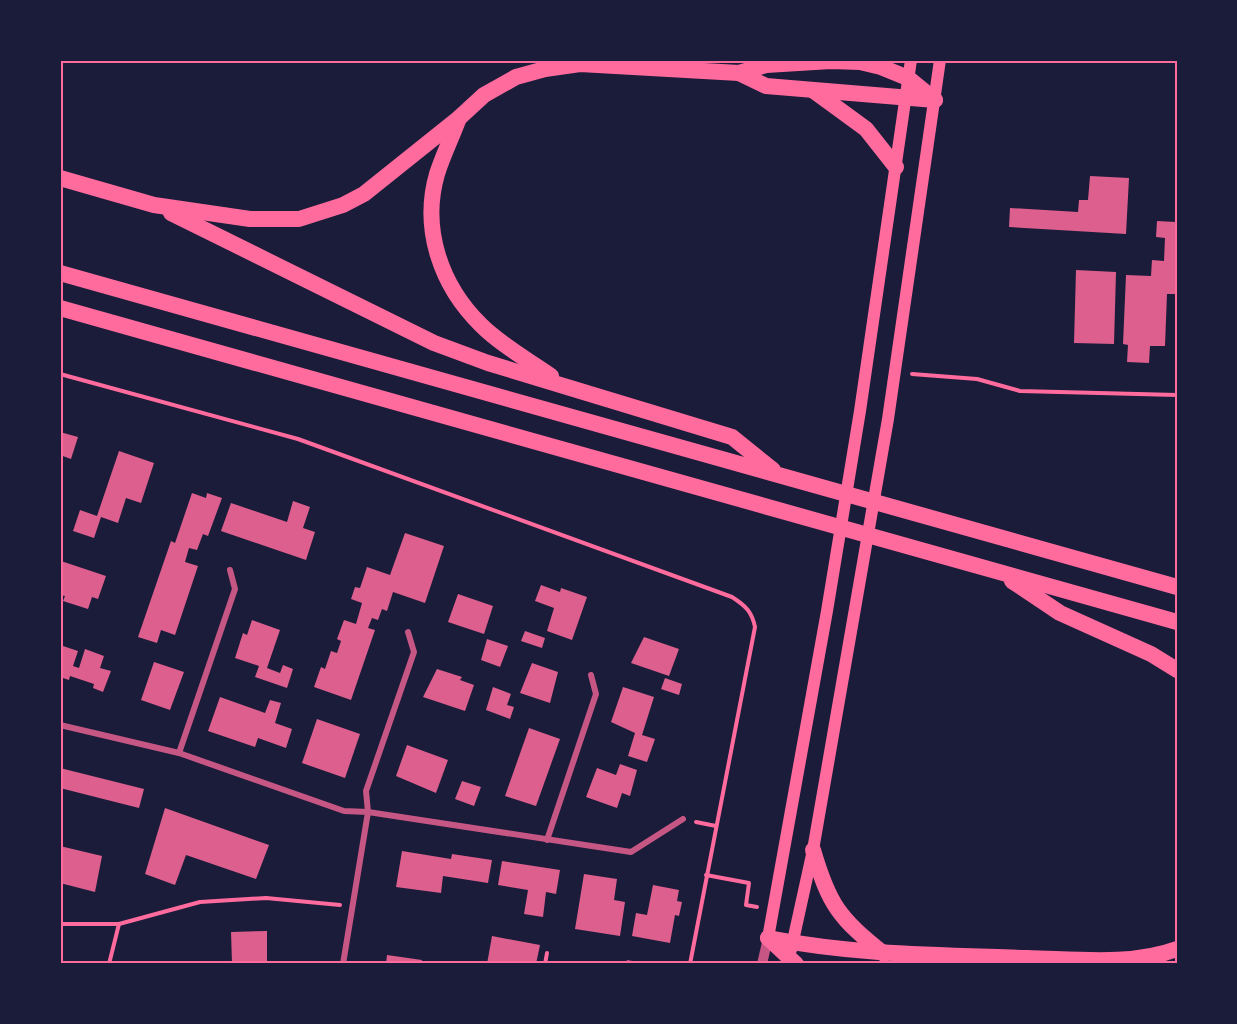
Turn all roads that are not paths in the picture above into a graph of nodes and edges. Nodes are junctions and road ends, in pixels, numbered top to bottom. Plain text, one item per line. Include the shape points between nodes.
1 (832, 60) edge
2 (910, 60) edge
3 (940, 60) edge
4 (739, 73) junction
5 (908, 78) junction
6 (814, 91) junction
7 (905, 98) junction
8 (935, 100) junction
9 (459, 118) junction
10 (896, 167) junction
11 (60, 178) edge
12 (154, 206) junction
13 (60, 273) edge
14 (60, 308) edge
15 (565, 386) junction
16 (779, 475) junction
17 (230, 570) dead end
18 (999, 572) junction
19 (1177, 587) edge
20 (1177, 622) edge
21 (408, 632) dead end
22 (1177, 670) edge
23 (591, 675) dead end
24 (60, 725) edge
25 (179, 753) junction
26 (368, 812) junction
27 (683, 819) road end
28 (547, 840) junction
29 (813, 850) junction
30 (768, 938) junction
31 (792, 942) junction
32 (1177, 949) edge
33 (884, 954) junction
34 (791, 963) edge
35 (343, 964) edge
36 (762, 964) edge

1 - 4 highway via 766,65
1 - 5 highway via 860,62
2 - 5 main road
3 - 8 main road
4 - 6 highway via 766,86
4 - 9 highway via 620,64 545,69 516,77 484,95
5 - 7 main road
5 - 8 highway
6 - 7 highway
6 - 10 highway via 866,129
7 - 8 highway
7 - 10 main road
8 - 29 main road via 888,419
9 - 12 highway via 364,194 321,213 299,219 250,219
9 - 15 highway via 437,173 432,200 436,252 446,278 462,305 482,326
10 - 30 main road via 827,611
11 - 12 highway
12 - 15 highway via 434,343
13 - 16 highway
14 - 18 highway
15 - 16 highway via 732,437
16 - 19 highway
17 - 25 street via 234,589
18 - 20 highway
18 - 22 highway via 1060,613
21 - 26 street via 414,652 366,791
23 - 28 street via 596,694
24 - 25 street
25 - 26 street via 344,811
26 - 28 street
26 - 35 street
27 - 28 street via 631,852
29 - 31 main road
29 - 33 highway via 832,903 850,927
30 - 31 highway
30 - 34 highway
30 - 36 street
31 - 33 highway
31 - 34 main road
32 - 33 highway via 1098,960

